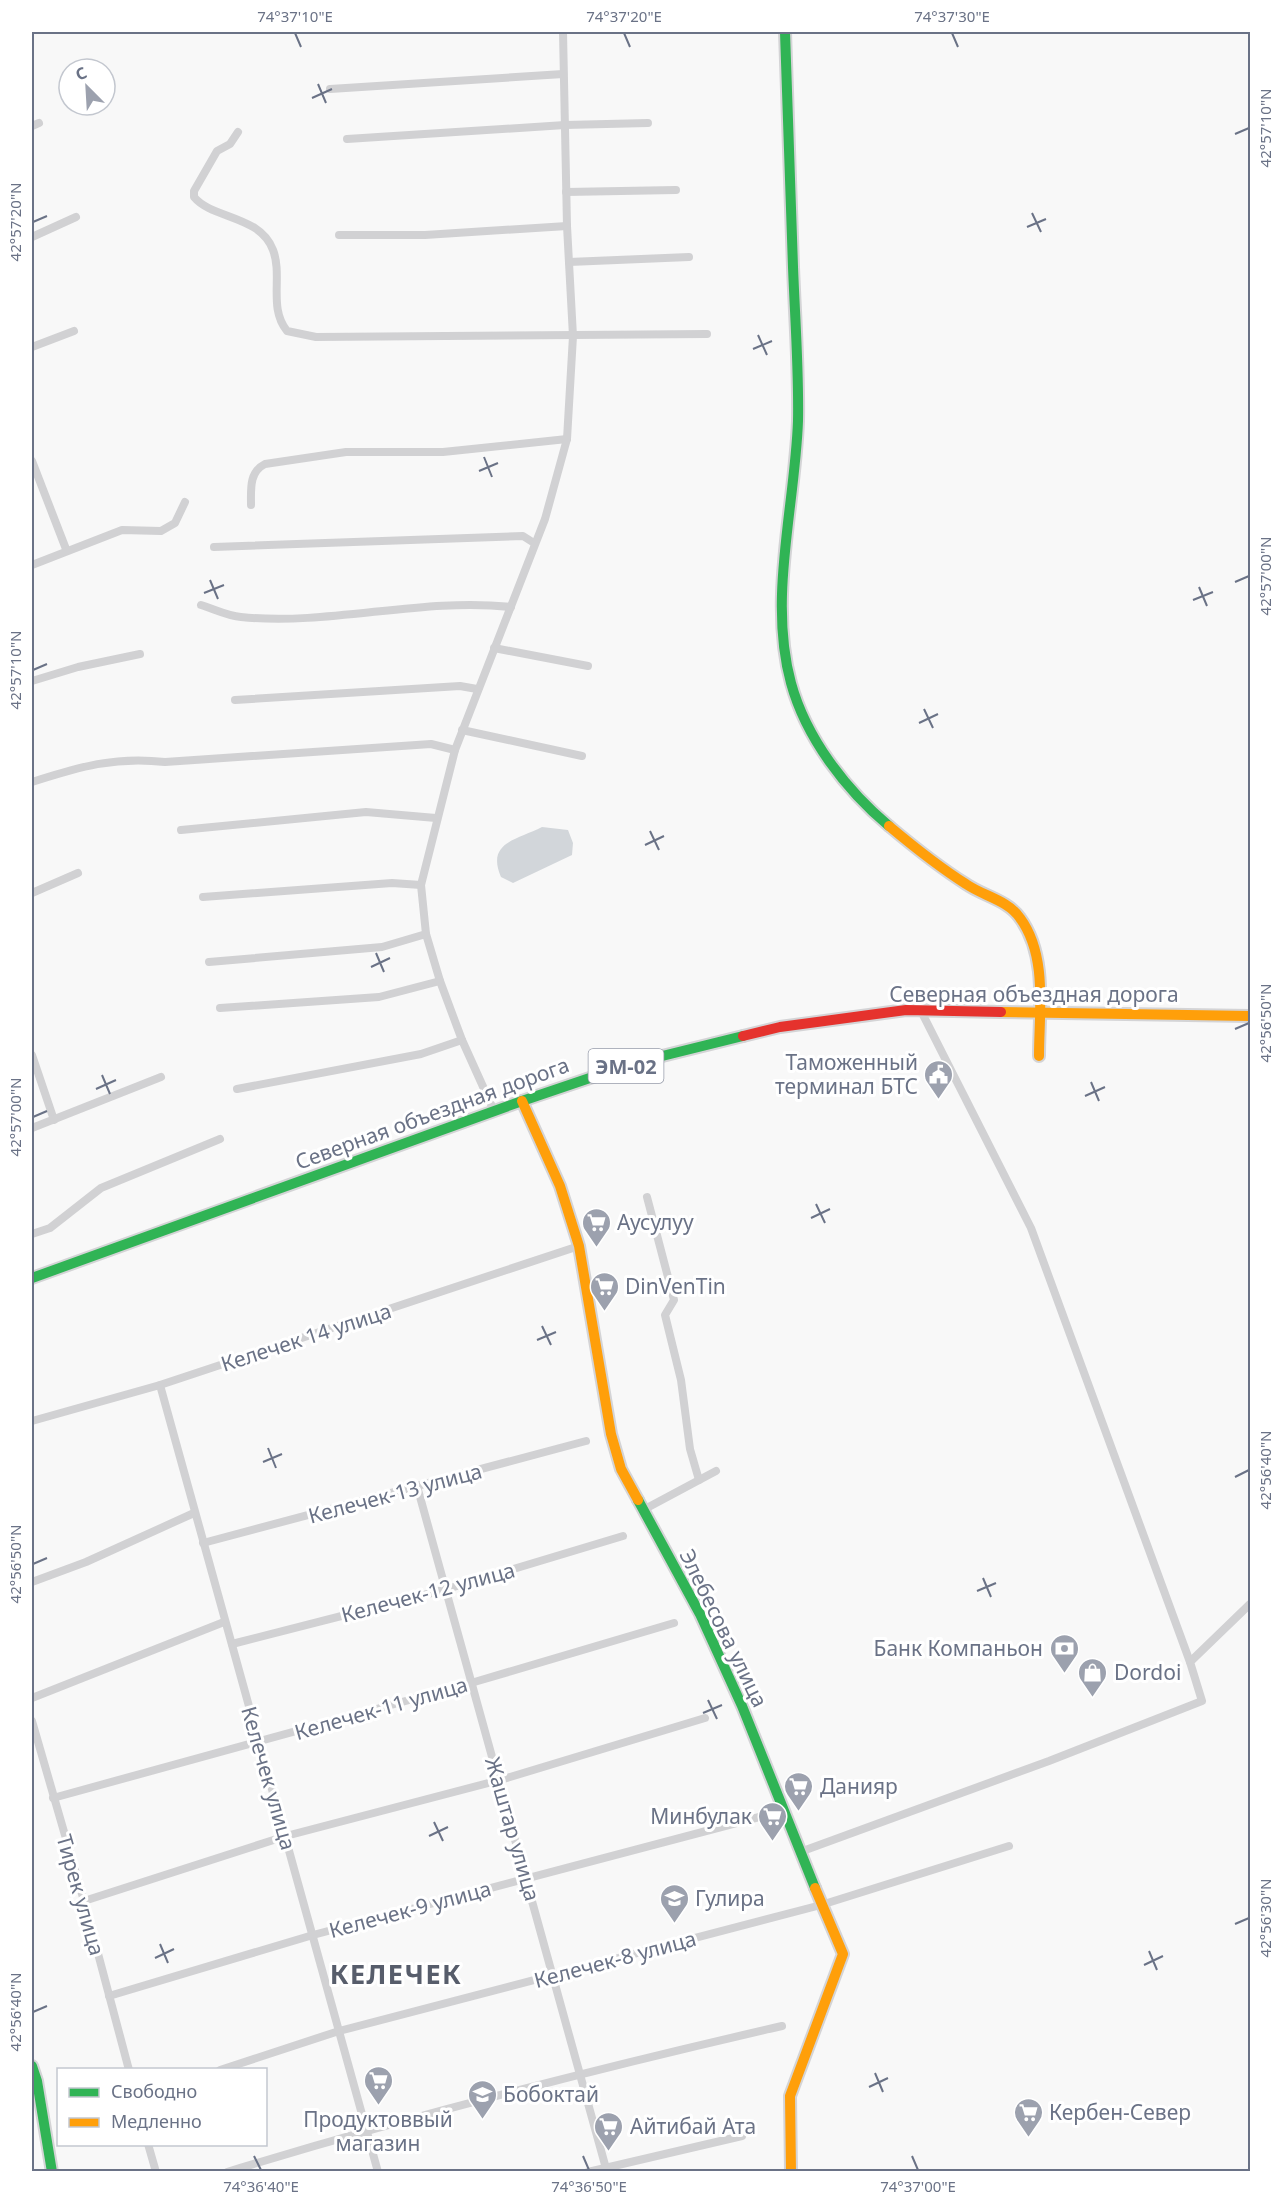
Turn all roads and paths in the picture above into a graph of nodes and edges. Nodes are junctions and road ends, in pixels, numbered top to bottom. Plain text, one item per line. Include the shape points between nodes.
1 (563, 32) edge
2 (785, 32) edge
3 (563, 74) junction
4 (330, 89) dead end
5 (648, 123) dead end
6 (565, 125) junction
7 (238, 132) dead end
8 (347, 138) dead end
9 (675, 190) dead end
10 (566, 192) junction
11 (76, 217) dead end
12 (567, 226) junction
13 (339, 235) dead end
14 (32, 237) edge
15 (689, 257) dead end
16 (569, 262) junction
17 (74, 331) dead end
18 (707, 334) dead end
19 (573, 336) junction
20 (32, 347) edge
21 (567, 439) junction
22 (32, 461) edge
23 (185, 502) dead end
24 (251, 505) dead end
25 (534, 543) junction
26 (214, 547) dead end
27 (66, 549) junction
28 (32, 565) edge
29 (201, 605) dead end
30 (511, 607) junction
31 (494, 648) junction
32 (140, 654) dead end
33 (588, 666) dead end
34 (32, 681) edge
35 (477, 689) junction
36 (235, 700) dead end
37 (462, 730) junction
38 (455, 750) junction
39 (582, 756) dead end
40 (32, 782) edge
41 (436, 818) junction
42 (181, 830) dead end
43 (78, 873) dead end
44 (421, 885) junction
45 (32, 893) edge
46 (203, 897) dead end
47 (426, 934) junction
48 (209, 962) dead end
49 (440, 981) junction
50 (220, 1008) dead end
51 (921, 1011) junction
52 (1251, 1016) edge
53 (462, 1040) junction
54 (32, 1055) edge
55 (1039, 1056) dead end
56 (161, 1077) dead end
57 (237, 1089) dead end
58 (522, 1101) junction
59 (494, 1111) junction
60 (54, 1120) junction
61 (32, 1128) edge
62 (220, 1139) dead end
63 (647, 1197) dead end
64 (32, 1234) edge
65 (579, 1246) junction
66 (32, 1278) edge
67 (160, 1385) junction
68 (32, 1421) edge
69 (586, 1441) dead end
70 (716, 1471) dead end
71 (699, 1480) junction
72 (417, 1486) junction
73 (643, 1510) junction
74 (194, 1513) junction
75 (623, 1536) dead end
76 (203, 1544) junction
77 (32, 1582) edge
78 (447, 1589) junction
79 (1251, 1604) edge
80 (224, 1622) junction
81 (674, 1623) dead end
82 (232, 1644) junction
83 (1190, 1662) junction
84 (471, 1683) junction
85 (32, 1698) edge
86 (705, 1718) dead end
87 (32, 1721) edge
88 (258, 1742) junction
89 (500, 1780) junction
90 (53, 1798) junction
91 (782, 1811) junction
92 (286, 1836) junction
93 (1009, 1846) dead end
94 (800, 1852) junction
95 (527, 1877) junction
96 (84, 1901) junction
97 (821, 1905) junction
98 (313, 1935) junction
99 (553, 1975) junction
100 (109, 1996) junction
101 (782, 2026) dead end
102 (339, 2031) junction
103 (32, 2066) edge
104 (128, 2068) edge
105 (226, 2068) edge
106 (579, 2073) junction
107 (367, 2129) junction
108 (742, 2136) dead end
109 (148, 2146) edge
110 (607, 2169) edge
111 (52, 2172) edge
112 (156, 2172) edge
113 (227, 2172) edge
114 (378, 2172) edge
115 (588, 2172) edge
116 (791, 2172) edge

1 - 3 street
2 - 55 main road via 797,381 797,440 783,630 790,680 803,720 840,777 896,834 968,886 1012,909 1021,918 1031,939 1038,972
3 - 4 street
3 - 6 street
5 - 6 street
6 - 8 street
6 - 10 street
7 - 19 street via 230,144 217,151 194,197 262,233 273,250 278,312 287,331 316,337
9 - 10 street
10 - 12 street
11 - 14 street
12 - 13 street
12 - 16 street
15 - 16 street
16 - 19 street
17 - 20 street
18 - 19 street
19 - 21 street
21 - 24 street via 443,452 346,452 265,464 257,468 251,484
21 - 25 street via 545,519
22 - 27 street
23 - 27 street via 175,523 161,531 122,530
25 - 26 street via 523,536
25 - 30 street
27 - 28 street
29 - 30 street via 238,617 286,619 476,603
30 - 31 street
31 - 33 street
31 - 35 street
32 - 34 street
35 - 36 street via 460,686
35 - 37 street
37 - 38 street
37 - 39 street
38 - 40 street via 431,744 165,762 134,758 89,764
38 - 41 street
41 - 42 street via 366,812
41 - 44 street
43 - 45 street
44 - 46 street via 392,883
44 - 47 street
47 - 48 street via 382,947
47 - 49 street
49 - 50 street via 379,997
49 - 53 street
51 - 52 main road, Северная объездная дорога / ЭМ-02
51 - 58 main road, Северная объездная дорога / ЭМ-02 via 847,1016 780,1027 634,1063
51 - 83 street via 1031,1228
53 - 57 street via 421,1054
53 - 59 street
54 - 60 street
56 - 60 street
58 - 59 main road, Северная объездная дорога / ЭМ-02
58 - 65 main road, Элебесова улица via 560,1186
59 - 66 main road, Северная объездная дорога / ЭМ-02
60 - 61 street
62 - 64 street via 100,1188 50,1228
63 - 71 street via 674,1300 665,1315
65 - 67 street, Келечек 14 улица
65 - 73 main road, Элебесова улица via 611,1434 621,1469
67 - 68 street, Келечек 14 улица
67 - 74 street, Келечек улица
69 - 72 street, Келечек-13 улица
70 - 71 street
71 - 73 street
72 - 76 street, Келечек-13 улица
72 - 78 street, Жаштар улица
73 - 91 main road, Элебесова улица via 700,1614 742,1706
74 - 76 street, Келечек улица
74 - 77 street
75 - 78 street, Келечек-12 улица
76 - 80 street, Келечек улица
78 - 82 street, Келечек-12 улица
78 - 84 street, Жаштар улица
79 - 83 street
80 - 82 street, Келечек улица
80 - 85 street
81 - 84 street, Келечек-11 улица
82 - 88 street, Келечек улица
83 - 94 street via 1202,1701
84 - 88 street, Келечек-11 улица
84 - 89 street, Жаштар улица
86 - 89 street
87 - 90 street, Тирек улица
88 - 90 street, Келечек-11 улица
88 - 92 street, Келечек улица
89 - 92 street
89 - 95 street, Жаштар улица
90 - 96 street, Тирек улица
91 - 94 main road, Элебесова улица
91 - 95 street, Келечек-9 улица
92 - 96 street
92 - 98 street, Келечек улица
93 - 97 street, Келечек-8 улица
94 - 97 main road, Элебесова улица
95 - 98 street, Келечек-9 улица
95 - 99 street, Жаштар улица
96 - 100 street, Тирек улица
97 - 99 street, Келечек-8 улица
97 - 116 main road, Элебесова улица via 843,1954 790,2096
98 - 100 street, Келечек-9 улица
98 - 102 street, Келечек улица
99 - 102 street, Келечек-8 улица
99 - 106 street, Жаштар улица
100 - 104 street, Тирек улица
101 - 106 street
102 - 105 street, Келечек-8 улица
102 - 107 street, Келечек улица
103 - 111 main road
106 - 107 street
106 - 110 street, Жаштар улица
107 - 113 street
107 - 114 street, Келечек улица
108 - 110 street
109 - 112 street
110 - 115 street

